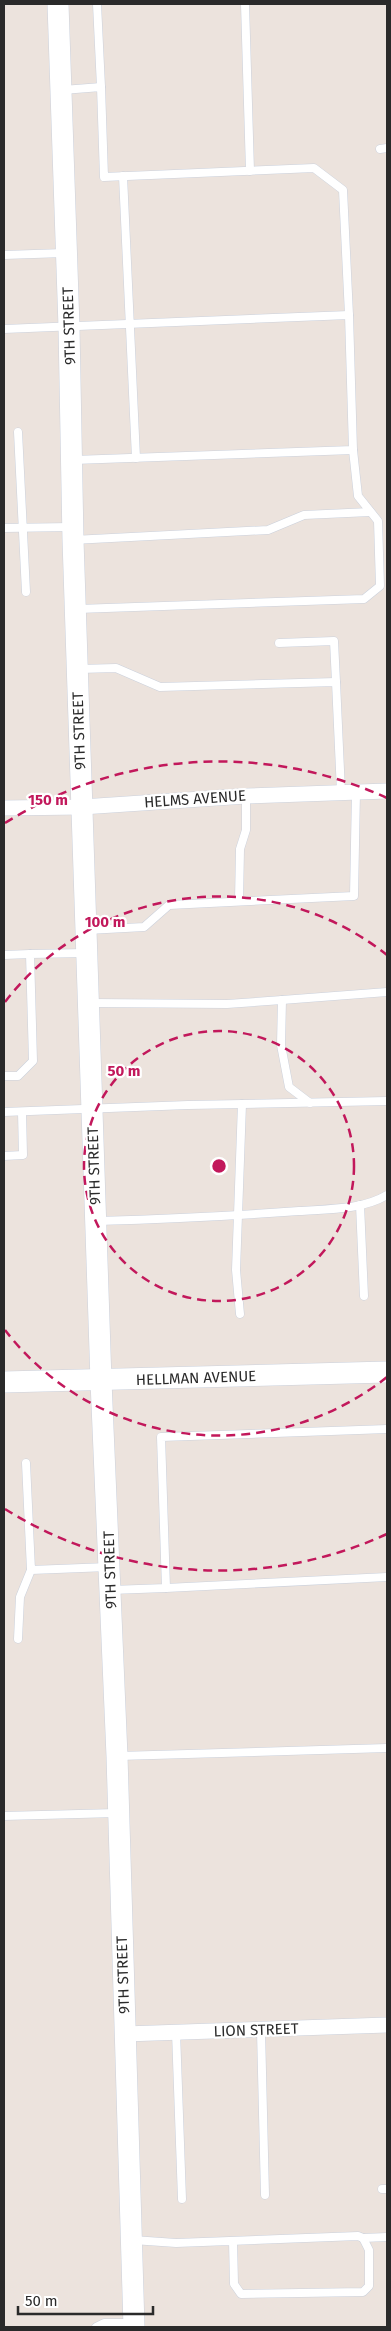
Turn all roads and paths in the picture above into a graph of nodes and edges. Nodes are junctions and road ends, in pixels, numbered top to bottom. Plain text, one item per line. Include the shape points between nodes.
1 (58, 4) edge
2 (97, 4) edge
3 (245, 4) edge
4 (100, 87) junction
5 (61, 90) junction
6 (250, 171) junction
7 (123, 176) junction
8 (66, 252) junction
9 (4, 255) edge
10 (349, 315) junction
11 (130, 324) junction
12 (69, 327) junction
13 (4, 329) edge
14 (18, 432) dead end
15 (354, 450) junction
16 (136, 458) junction
17 (72, 460) junction
18 (370, 512) junction
19 (4, 528) edge
20 (21, 528) junction
21 (73, 533) junction
22 (384, 586) edge
23 (26, 592) dead end
24 (76, 609) junction
25 (280, 643) dead end
26 (77, 669) junction
27 (336, 682) junction
28 (387, 791) edge
29 (348, 792) junction
30 (246, 796) junction
31 (82, 807) junction
32 (4, 808) edge
33 (239, 901) junction
34 (86, 930) junction
35 (87, 952) junction
36 (30, 954) junction
37 (4, 955) edge
38 (387, 992) edge
39 (282, 1000) junction
40 (89, 1003) junction
41 (4, 1076) edge
42 (387, 1101) edge
43 (310, 1103) junction
44 (242, 1104) junction
45 (92, 1110) junction
46 (4, 1112) edge
47 (22, 1112) junction
48 (4, 1156) edge
49 (387, 1195) edge
50 (360, 1205) junction
51 (238, 1216) junction
52 (96, 1221) junction
53 (364, 1296) dead end
54 (240, 1314) dead end
55 (387, 1372) edge
56 (101, 1381) junction
57 (4, 1382) edge
58 (387, 1429) edge
59 (26, 1463) dead end
60 (110, 1567) junction
61 (31, 1570) junction
62 (387, 1577) edge
63 (166, 1588) junction
64 (111, 1590) junction
65 (18, 1639) dead end
66 (387, 1748) edge
67 (117, 1756) junction
68 (118, 1813) junction
69 (4, 1816) edge
70 (387, 2025) edge
71 (261, 2031) junction
72 (176, 2032) junction
73 (125, 2034) junction
74 (265, 2195) dead end
75 (182, 2199) dead end
76 (387, 2237) edge
77 (363, 2238) junction
78 (131, 2240) junction
79 (233, 2241) junction
80 (134, 2325) edge
81 (96, 2327) edge

1 - 5 street, 9TH STREET
2 - 4 lane
3 - 6 lane
4 - 5 lane
4 - 7 lane via 104,177
5 - 8 street, 9TH STREET
6 - 7 lane
6 - 10 lane via 314,168 343,190
7 - 11 lane
8 - 9 lane
8 - 12 street, 9TH STREET
10 - 11 lane
10 - 15 lane
11 - 12 lane
11 - 16 lane
12 - 13 lane
12 - 17 street, 9TH STREET
14 - 20 lane
15 - 16 lane
15 - 18 lane via 358,496
16 - 17 lane
17 - 21 street, 9TH STREET
18 - 21 lane via 304,515 268,530
18 - 22 lane via 378,521
19 - 20 lane
20 - 21 lane
20 - 23 lane
21 - 24 street, 9TH STREET
22 - 24 lane via 364,599
24 - 26 street, 9TH STREET
25 - 27 lane via 334,641
26 - 27 lane via 116,668 160,687
26 - 31 street, 9TH STREET
27 - 29 lane
28 - 29 street, HELMS AVENUE
29 - 30 street, HELMS AVENUE
29 - 33 lane via 354,896
30 - 31 street, HELMS AVENUE
30 - 33 lane
31 - 32 street, HELMS AVENUE
31 - 34 street, 9TH STREET
33 - 34 lane via 170,904 144,927
34 - 35 street, 9TH STREET
35 - 36 lane
35 - 40 street, 9TH STREET
36 - 37 lane
36 - 41 lane via 34,1061 18,1076
38 - 39 lane
39 - 40 lane via 227,1004
39 - 43 lane via 281,1044 289,1087
40 - 45 street, 9TH STREET
42 - 43 lane
43 - 44 lane
44 - 45 lane
44 - 51 lane
45 - 47 lane
45 - 52 street, 9TH STREET
46 - 47 lane
47 - 48 lane via 23,1155
49 - 50 lane via 373,1204
50 - 51 lane
50 - 53 lane
51 - 52 lane
51 - 54 lane via 236,1270
52 - 56 street, 9TH STREET
55 - 56 street, HELLMAN AVENUE
56 - 57 street, HELLMAN AVENUE
56 - 60 street, 9TH STREET
58 - 63 lane via 161,1437
59 - 61 lane
60 - 61 lane
60 - 64 street, 9TH STREET
61 - 65 lane via 20,1597
62 - 63 lane
63 - 64 lane
64 - 67 street, 9TH STREET
66 - 67 lane
67 - 68 street, 9TH STREET
68 - 69 lane
68 - 73 street, 9TH STREET
70 - 71 street, LION STREET
71 - 72 street, LION STREET
71 - 74 lane
72 - 73 street, LION STREET
72 - 75 lane
73 - 78 street, 9TH STREET
76 - 77 lane
77 - 79 lane
77 - 79 lane via 369,2250 369,2286 363,2292 241,2294 234,2284
78 - 79 lane via 176,2243
78 - 80 street, 9TH STREET
80 - 81 lane via 104,2322

